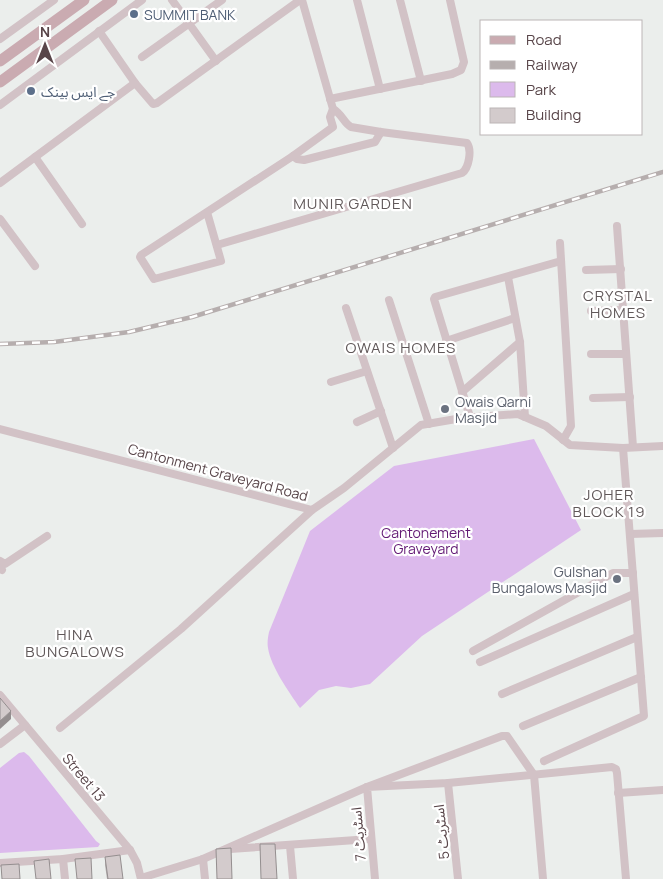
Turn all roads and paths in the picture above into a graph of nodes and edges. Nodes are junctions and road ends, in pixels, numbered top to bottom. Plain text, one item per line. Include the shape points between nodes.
1 (54, 0) edge
2 (84, 0) edge
3 (112, 0) edge
4 (142, 0) edge
5 (172, 0) edge
6 (222, 0) edge
7 (301, 0) edge
8 (357, 0) edge
9 (400, 0) edge
10 (450, 0) edge
11 (189, 24) junction
12 (99, 31) junction
13 (0, 39) edge
14 (142, 57) dead end
15 (0, 61) edge
16 (216, 61) junction
17 (421, 81) junction
18 (0, 82) edge
19 (135, 83) junction
20 (380, 88) junction
21 (330, 99) junction
22 (0, 105) edge
23 (334, 109) junction
24 (381, 132) junction
25 (293, 156) junction
26 (35, 157) junction
27 (0, 183) edge
28 (207, 212) junction
29 (0, 219) edge
30 (82, 224) dead end
31 (618, 226) dead end
32 (560, 243) dead end
33 (217, 245) junction
34 (561, 261) junction
35 (35, 266) dead end
36 (620, 269) junction
37 (586, 270) dead end
38 (508, 277) junction
39 (389, 300) dead end
40 (346, 308) dead end
41 (623, 310) junction
42 (591, 312) dead end
43 (515, 318) junction
44 (446, 341) junction
45 (520, 342) junction
46 (591, 354) dead end
47 (626, 354) junction
48 (367, 371) junction
49 (331, 382) dead end
50 (462, 392) junction
51 (630, 397) junction
52 (593, 398) dead end
53 (381, 411) junction
54 (470, 417) junction
55 (526, 417) junction
56 (357, 422) dead end
57 (429, 424) junction
58 (0, 429) edge
59 (563, 440) junction
60 (663, 446) edge
61 (393, 448) junction
62 (623, 448) junction
63 (633, 448) junction
64 (312, 510) junction
65 (663, 533) edge
66 (630, 534) junction
67 (47, 536) dead end
68 (0, 561) edge
69 (632, 574) junction
70 (634, 594) junction
71 (637, 637) junction
72 (473, 651) dead end
73 (480, 662) dead end
74 (641, 677) junction
75 (502, 694) dead end
76 (0, 695) edge
77 (25, 725) junction
78 (523, 726) dead end
79 (60, 728) dead end
80 (0, 744) edge
81 (544, 761) dead end
82 (534, 775) junction
83 (448, 783) junction
84 (366, 787) junction
85 (663, 790) edge
86 (618, 793) junction
87 (370, 839) junction
88 (290, 846) junction
89 (226, 849) junction
90 (130, 850) junction
91 (63, 859) junction
92 (203, 859) junction
93 (0, 863) edge
94 (141, 878) edge
95 (65, 879) edge
96 (205, 879) edge
97 (294, 879) edge
98 (375, 879) edge
99 (458, 879) edge
100 (543, 879) edge
101 (626, 879) edge

1 - 13 street
2 - 15 main road
3 - 18 main road
4 - 12 street
5 - 11 street
6 - 11 street
7 - 16 street
7 - 21 street
8 - 20 street
9 - 17 street
10 - 17 street via 464,62 461,70 452,74
11 - 14 street
11 - 16 street
12 - 19 street
12 - 22 street
16 - 19 street via 153,104
17 - 20 street
19 - 26 street
20 - 21 street
21 - 23 street
23 - 24 street via 352,127
23 - 25 street via 330,117 333,127
24 - 25 street via 374,142 304,160
24 - 33 street via 467,143 467,167 462,173
25 - 28 street
26 - 27 street
26 - 30 street
28 - 33 street
28 - 33 street via 140,257 156,279 221,261
29 - 35 street
31 - 36 street
32 - 34 street
34 - 38 street
34 - 59 street via 571,426
36 - 37 street
36 - 41 street
38 - 43 street
38 - 44 street via 435,298
39 - 57 street
40 - 48 street
41 - 42 street
41 - 47 street
43 - 44 street
43 - 45 street
44 - 50 street
45 - 50 street
45 - 55 street
46 - 47 street
47 - 51 street
48 - 49 street
48 - 53 street
50 - 54 street
51 - 52 street
51 - 63 street
53 - 56 street
53 - 61 street
54 - 55 street, Cantonment Graveyard Road via 518,414
54 - 57 street, Cantonment Graveyard Road
55 - 59 street, Cantonment Graveyard Road via 546,426
57 - 61 street, Cantonment Graveyard Road via 422,425
58 - 64 street, Cantonment Graveyard Road
59 - 62 street, Cantonment Graveyard Road via 570,445
60 - 63 street, Cantonment Graveyard Road
61 - 64 street, Cantonment Graveyard Road
62 - 63 street, Cantonment Graveyard Road
62 - 66 street
64 - 79 street via 167,642
65 - 66 street
66 - 69 street
67 - 68 street via 5,564
69 - 70 street
69 - 72 street via 613,574
70 - 71 street
70 - 73 street
71 - 74 street
71 - 75 street
74 - 78 street
74 - 81 street via 644,716
76 - 77 street, Street 13
77 - 80 street
77 - 90 street, Street 13
82 - 83 street
82 - 84 street via 510,738 502,736
82 - 86 street via 612,767 617,773
82 - 100 street
83 - 84 street
83 - 99 street, اسٹریٹ 5
84 - 87 street, اسٹریٹ 7
84 - 89 street
85 - 86 street
86 - 101 street
87 - 88 street
87 - 98 street, اسٹریٹ 7
88 - 89 street
88 - 97 street
89 - 92 street
90 - 91 street
90 - 94 street, Street 13 via 138,863
91 - 93 street
91 - 95 street
92 - 94 street
92 - 96 street

